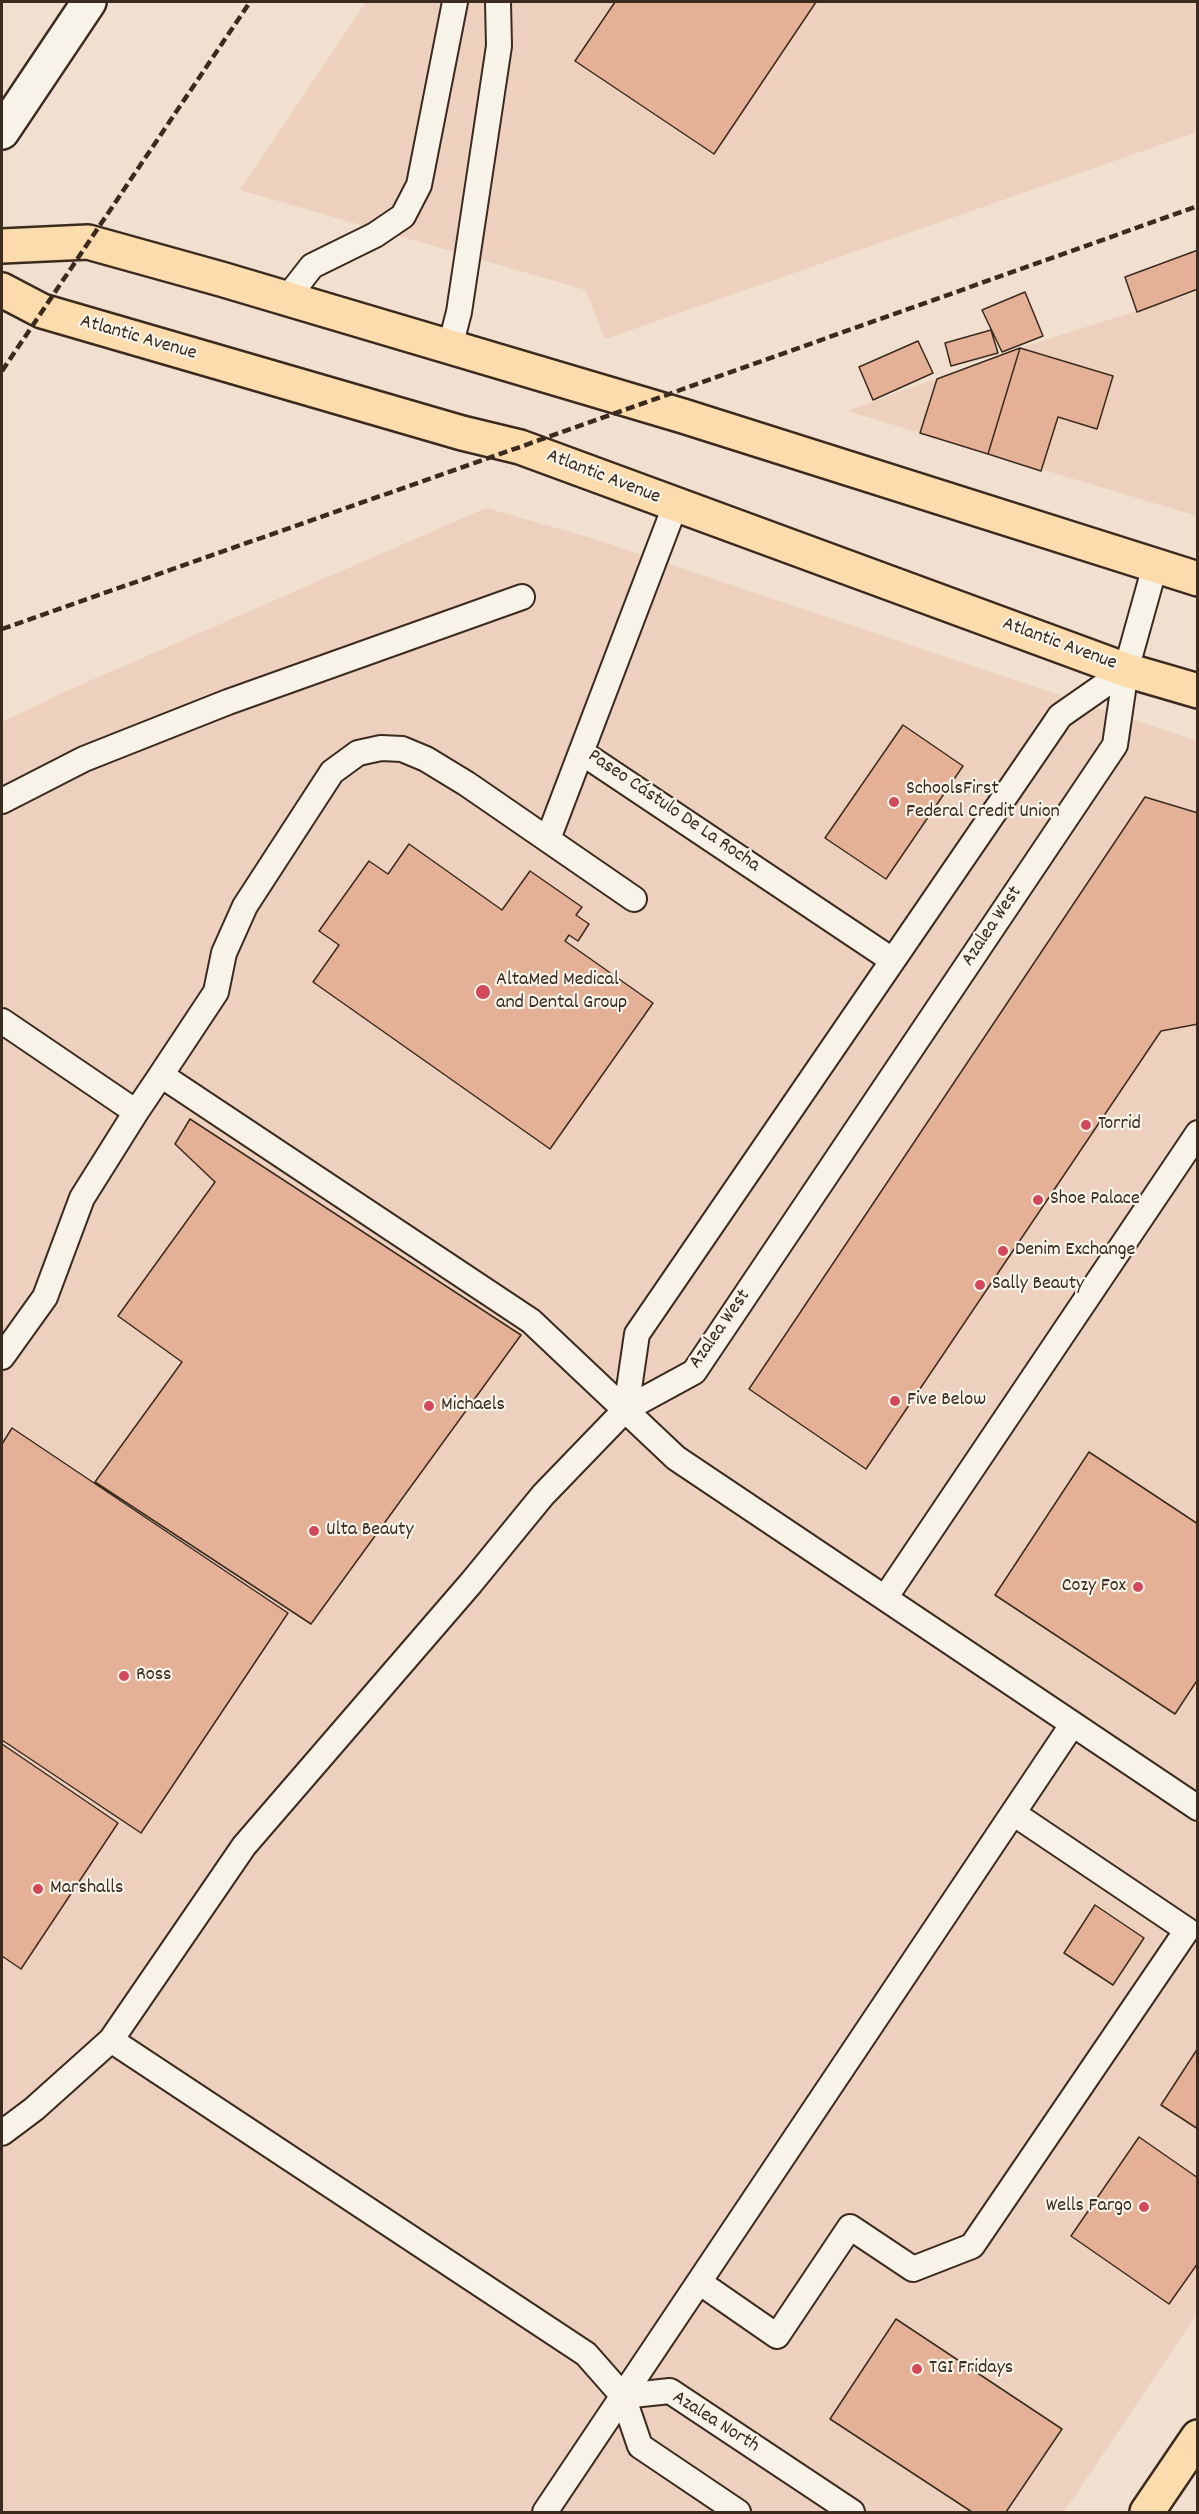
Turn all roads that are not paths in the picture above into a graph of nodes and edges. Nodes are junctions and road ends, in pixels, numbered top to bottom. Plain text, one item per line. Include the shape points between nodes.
1 (89, 2) edge
2 (455, 2) edge
3 (498, 2) edge
4 (2, 132) edge
5 (2, 246) edge
6 (2, 290) edge
7 (287, 298) junction
8 (450, 347) junction
9 (675, 506) junction
10 (1155, 566) junction
11 (1197, 579) edge
12 (522, 597) dead end
13 (1126, 670) junction
14 (1197, 690) edge
15 (581, 752) junction
16 (2, 801) edge
17 (548, 838) junction
18 (634, 899) dead end
19 (891, 960) junction
20 (2, 1021) edge
21 (161, 1075) junction
22 (136, 1112) junction
23 (1197, 1133) edge
24 (2, 1357) edge
25 (626, 1409) junction
26 (885, 1598) junction
27 (1072, 1725) junction
28 (1197, 1808) edge
29 (1013, 1813) junction
30 (111, 2040) junction
31 (2, 2133) edge
32 (699, 2282) junction
33 (623, 2396) junction
34 (1197, 2437) edge
35 (545, 2512) edge
36 (738, 2512) edge
37 (852, 2512) edge
38 (1147, 2512) edge

1 - 4 street
2 - 7 lane via 419,185 403,216 375,235 312,266
3 - 8 lane via 499,46 459,312
5 - 7 main road via 88,242
6 - 9 main road, Atlantic Avenue via 42,311 520,447
7 - 8 main road
8 - 10 main road via 673,413
9 - 13 main road, Atlantic Avenue
9 - 15 lane, Paseo Cástulo De La Rocha
10 - 11 main road
10 - 13 lane, Azalea West
12 - 16 lane via 228,702 84,759
13 - 14 main road, Atlantic Avenue
13 - 19 lane via 1060,716
13 - 25 lane, Azalea West via 1115,745 694,1372
15 - 17 lane
15 - 19 lane, Paseo Cástulo De La Rocha
17 - 18 lane
17 - 21 lane via 426,759 402,749 358,753 332,772 251,896 224,954 216,992
19 - 25 lane via 637,1334
20 - 22 lane
21 - 22 lane
21 - 25 lane via 531,1321
22 - 24 lane via 82,1198 45,1297
23 - 26 lane
25 - 26 lane via 676,1458
25 - 30 lane, Azalea West via 513,1529 244,1846
26 - 27 lane
27 - 28 lane
27 - 29 lane
29 - 32 lane
29 - 32 lane via 1187,1930 972,2246 913,2269 849,2227 777,2336
30 - 31 lane, Azalea West
30 - 33 lane via 586,2354
32 - 33 lane
33 - 35 lane
33 - 36 lane via 640,2446
33 - 37 lane, Azalea North via 670,2391
34 - 38 main road

